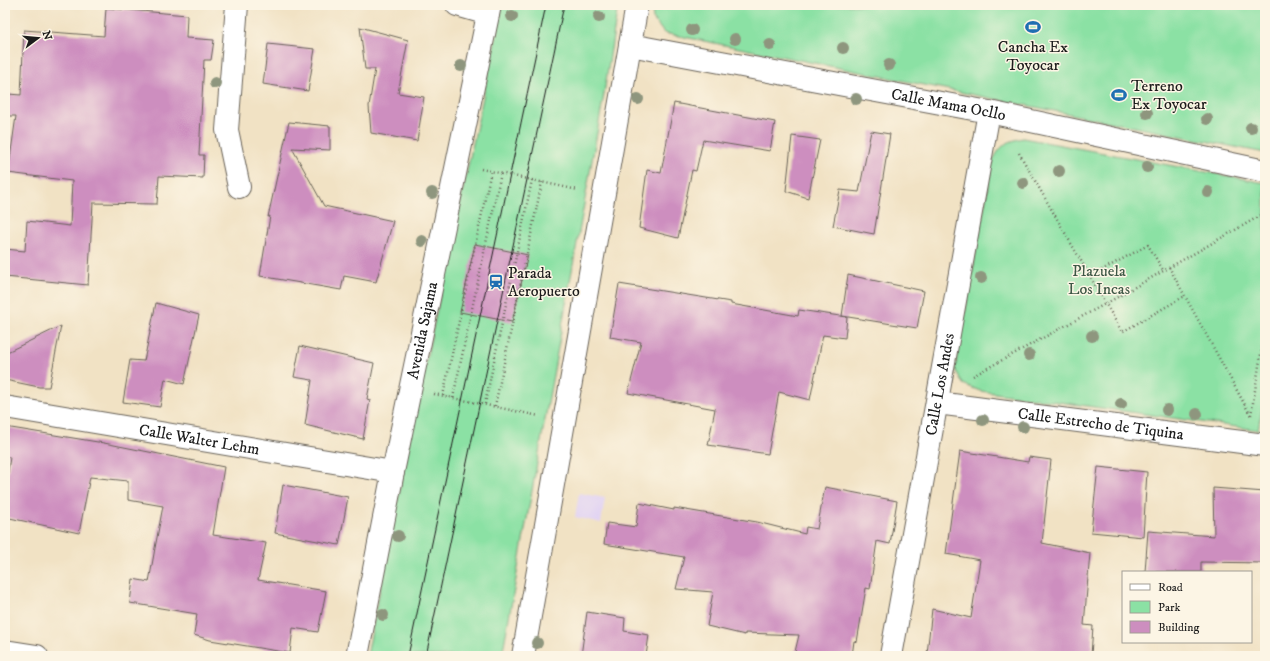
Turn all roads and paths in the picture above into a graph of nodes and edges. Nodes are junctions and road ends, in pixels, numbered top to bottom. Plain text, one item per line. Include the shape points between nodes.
1 (237, 5) edge
2 (457, 5) edge
3 (636, 5) edge
4 (489, 9) edge
5 (630, 45) junction
6 (989, 112) junction
7 (1019, 153) dead end
8 (475, 167) dead end
9 (491, 171) junction
10 (1265, 171) edge
11 (501, 173) junction
12 (532, 180) junction
13 (542, 182) junction
14 (239, 187) dead end
15 (580, 190) dead end
16 (1265, 213) edge
17 (1169, 267) junction
18 (1163, 270) junction
19 (1091, 276) junction
20 (1185, 296) junction
21 (1107, 303) junction
22 (1265, 329) edge
23 (973, 376) dead end
24 (432, 394) dead end
25 (444, 396) junction
26 (453, 398) junction
27 (937, 403) junction
28 (485, 404) junction
29 (495, 406) junction
30 (5, 407) edge
31 (539, 416) dead end
32 (1265, 445) edge
33 (393, 472) junction
34 (5, 651) edge
35 (37, 656) edge
36 (357, 656) edge
37 (523, 656) edge
38 (891, 656) edge

1 - 14 street via 227,130
2 - 4 street
3 - 5 street
4 - 33 street, Avenida Sajama
5 - 6 street, Calle Mama Ocllo
5 - 37 street
6 - 10 street, Calle Mama Ocllo
6 - 27 street, Calle Los Andes
7 - 19 path
8 - 9 path
9 - 11 path
9 - 25 path
11 - 12 path
11 - 26 path
12 - 13 path
12 - 28 path
13 - 15 path
13 - 29 path
16 - 17 path
17 - 18 path
17 - 20 path
18 - 19 path via 1148,245
18 - 21 path
19 - 21 path
20 - 21 path via 1122,332
20 - 22 path via 1251,416
21 - 23 path
24 - 25 path
25 - 26 path
26 - 28 path
27 - 32 street, Calle Estrecho de Tiquina
27 - 38 street, Calle Los Andes
28 - 29 path
29 - 31 path
30 - 33 street, Calle Walter Lehm
33 - 36 street, Avenida Sajama
34 - 35 street

